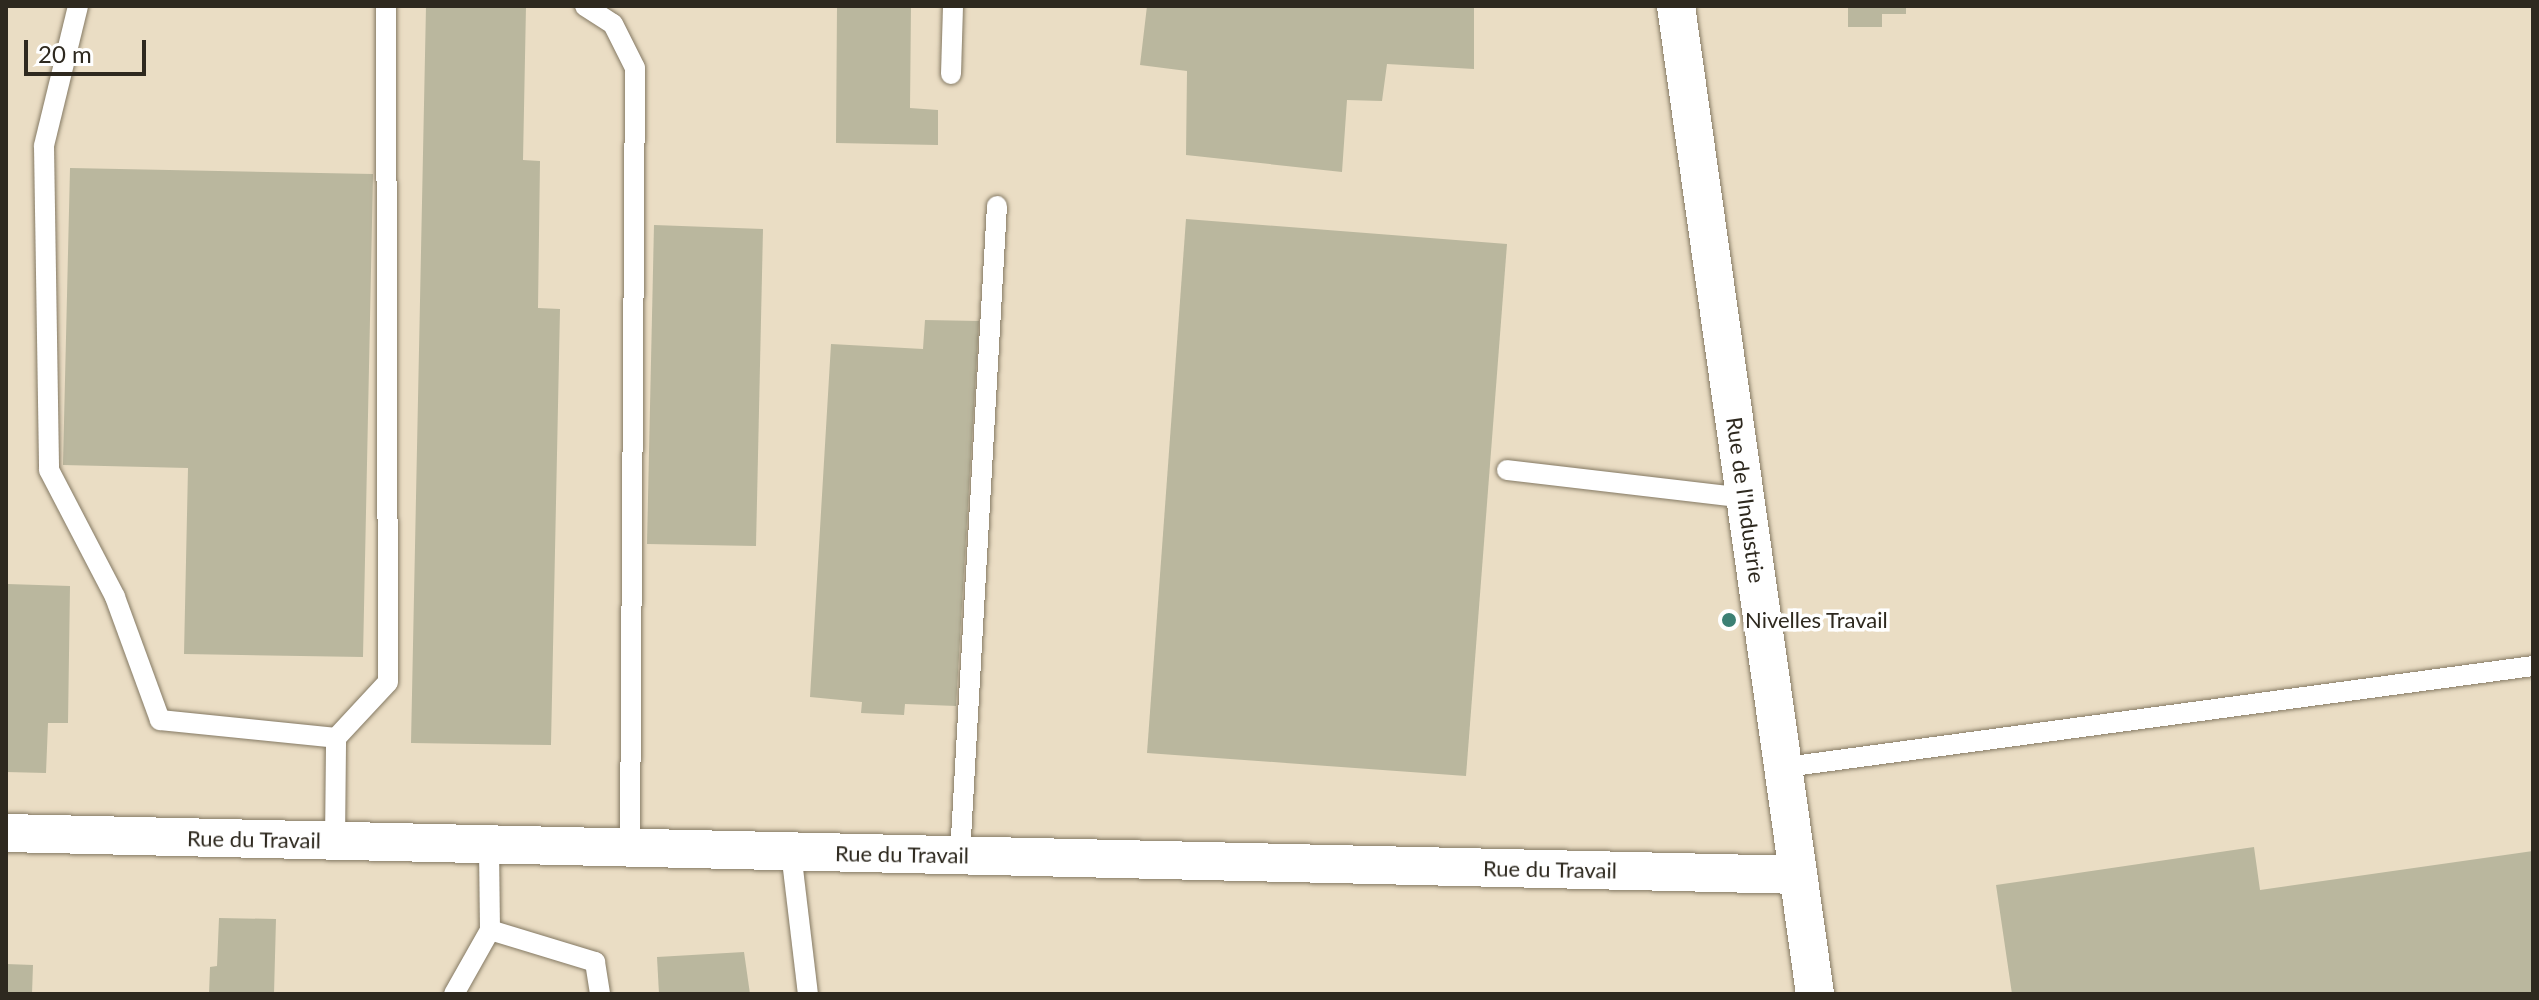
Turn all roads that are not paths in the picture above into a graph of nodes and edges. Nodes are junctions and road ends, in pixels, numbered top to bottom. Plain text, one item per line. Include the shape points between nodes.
1 (78, 6) edge
2 (386, 6) edge
3 (585, 6) edge
4 (953, 6) edge
5 (1676, 6) edge
6 (951, 74) dead end
7 (997, 206) dead end
8 (1507, 470) dead end
9 (1745, 498) junction
10 (2533, 666) edge
11 (336, 738) junction
12 (1786, 767) junction
13 (6, 833) edge
14 (335, 841) junction
15 (489, 844) junction
16 (630, 848) junction
17 (791, 852) junction
18 (960, 855) junction
19 (1798, 875) junction
20 (490, 930) junction
21 (454, 994) edge
22 (600, 994) edge
23 (808, 994) edge
24 (1815, 994) edge

1 - 11 lane via 44,146 49,470 115,597 160,720
2 - 11 lane via 388,682
3 - 16 lane via 613,24 635,68
4 - 6 lane
5 - 9 street, Rue de l'Industrie
7 - 18 lane
8 - 9 lane
9 - 12 street, Rue de l'Industrie
10 - 12 lane
11 - 14 lane
12 - 19 street, Rue de l'Industrie
13 - 14 street, Rue du Travail
14 - 15 street, Rue du Travail
15 - 16 street, Rue du Travail
15 - 20 lane
16 - 17 street, Rue du Travail
17 - 18 street, Rue du Travail
17 - 23 lane
18 - 19 street, Rue du Travail
19 - 24 street, Rue de l'Industrie
20 - 21 lane
20 - 22 lane via 595,962

